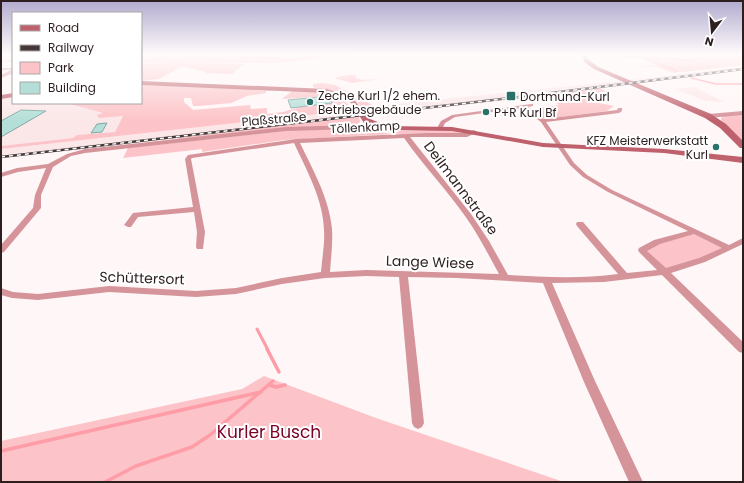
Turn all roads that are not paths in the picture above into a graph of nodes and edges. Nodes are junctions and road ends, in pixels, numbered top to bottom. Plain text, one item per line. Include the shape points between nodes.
1 (616, 77) edge
2 (142, 83) edge
3 (12, 95) edge
4 (1, 96) edge
5 (531, 105) dead end
6 (523, 106) junction
7 (620, 109) dead end
8 (743, 114) edge
9 (708, 116) junction
10 (543, 122) junction
11 (371, 124) junction
12 (440, 126) junction
13 (474, 132) junction
14 (406, 136) junction
15 (296, 141) junction
16 (559, 146) junction
17 (743, 146) edge
18 (743, 160) edge
19 (50, 166) junction
20 (1, 175) edge
21 (197, 209) junction
22 (128, 224) dead end
23 (580, 224) dead end
24 (694, 232) junction
25 (743, 241) edge
26 (200, 247) dead end
27 (729, 248) junction
28 (1, 250) edge
29 (663, 272) junction
30 (403, 274) junction
31 (325, 275) junction
32 (625, 277) junction
33 (505, 278) junction
34 (546, 280) junction
35 (1, 291) edge
36 (236, 291) joint
37 (743, 350) edge
38 (418, 423) dead end
39 (636, 482) edge

1 - 9 street
2 - 11 street via 327,91 347,97
3 - 4 street
5 - 6 street
6 - 10 street
6 - 12 street via 460,114 451,117
7 - 10 street
8 - 9 street
9 - 17 street via 723,126
10 - 16 street
11 - 12 street, Plaßstraße via 395,129
11 - 19 street, Plaßstraße via 355,127 286,129 86,151 69,155
12 - 13 street, Plaßstraße
13 - 14 street, Töllenkamp via 467,135
13 - 16 street, Plaßstraße via 507,140
14 - 15 street, Töllenkamp
14 - 33 street, Deilmannstraße via 476,227
15 - 21 street, Töllenkamp via 194,154 188,159
15 - 31 street via 324,205 328,229
16 - 18 street, Plaßstraße via 664,151
16 - 24 street via 585,176
19 - 20 street, Plaßstraße via 17,170
19 - 28 street via 38,195 37,208
21 - 22 street via 136,215
21 - 26 street via 201,232
23 - 32 street
24 - 27 street
24 - 29 street via 657,242 642,250
25 - 27 street, Lange Wiese
27 - 29 street, Lange Wiese via 702,260
29 - 32 street, Lange Wiese
29 - 37 street
30 - 31 street, Lange Wiese
30 - 33 street, Lange Wiese
30 - 38 street
31 - 36 street, Lange Wiese
32 - 34 street, Lange Wiese
33 - 34 street, Lange Wiese
34 - 39 street
35 - 36 street, Schüttersort via 12,295 38,297 109,289 196,294

